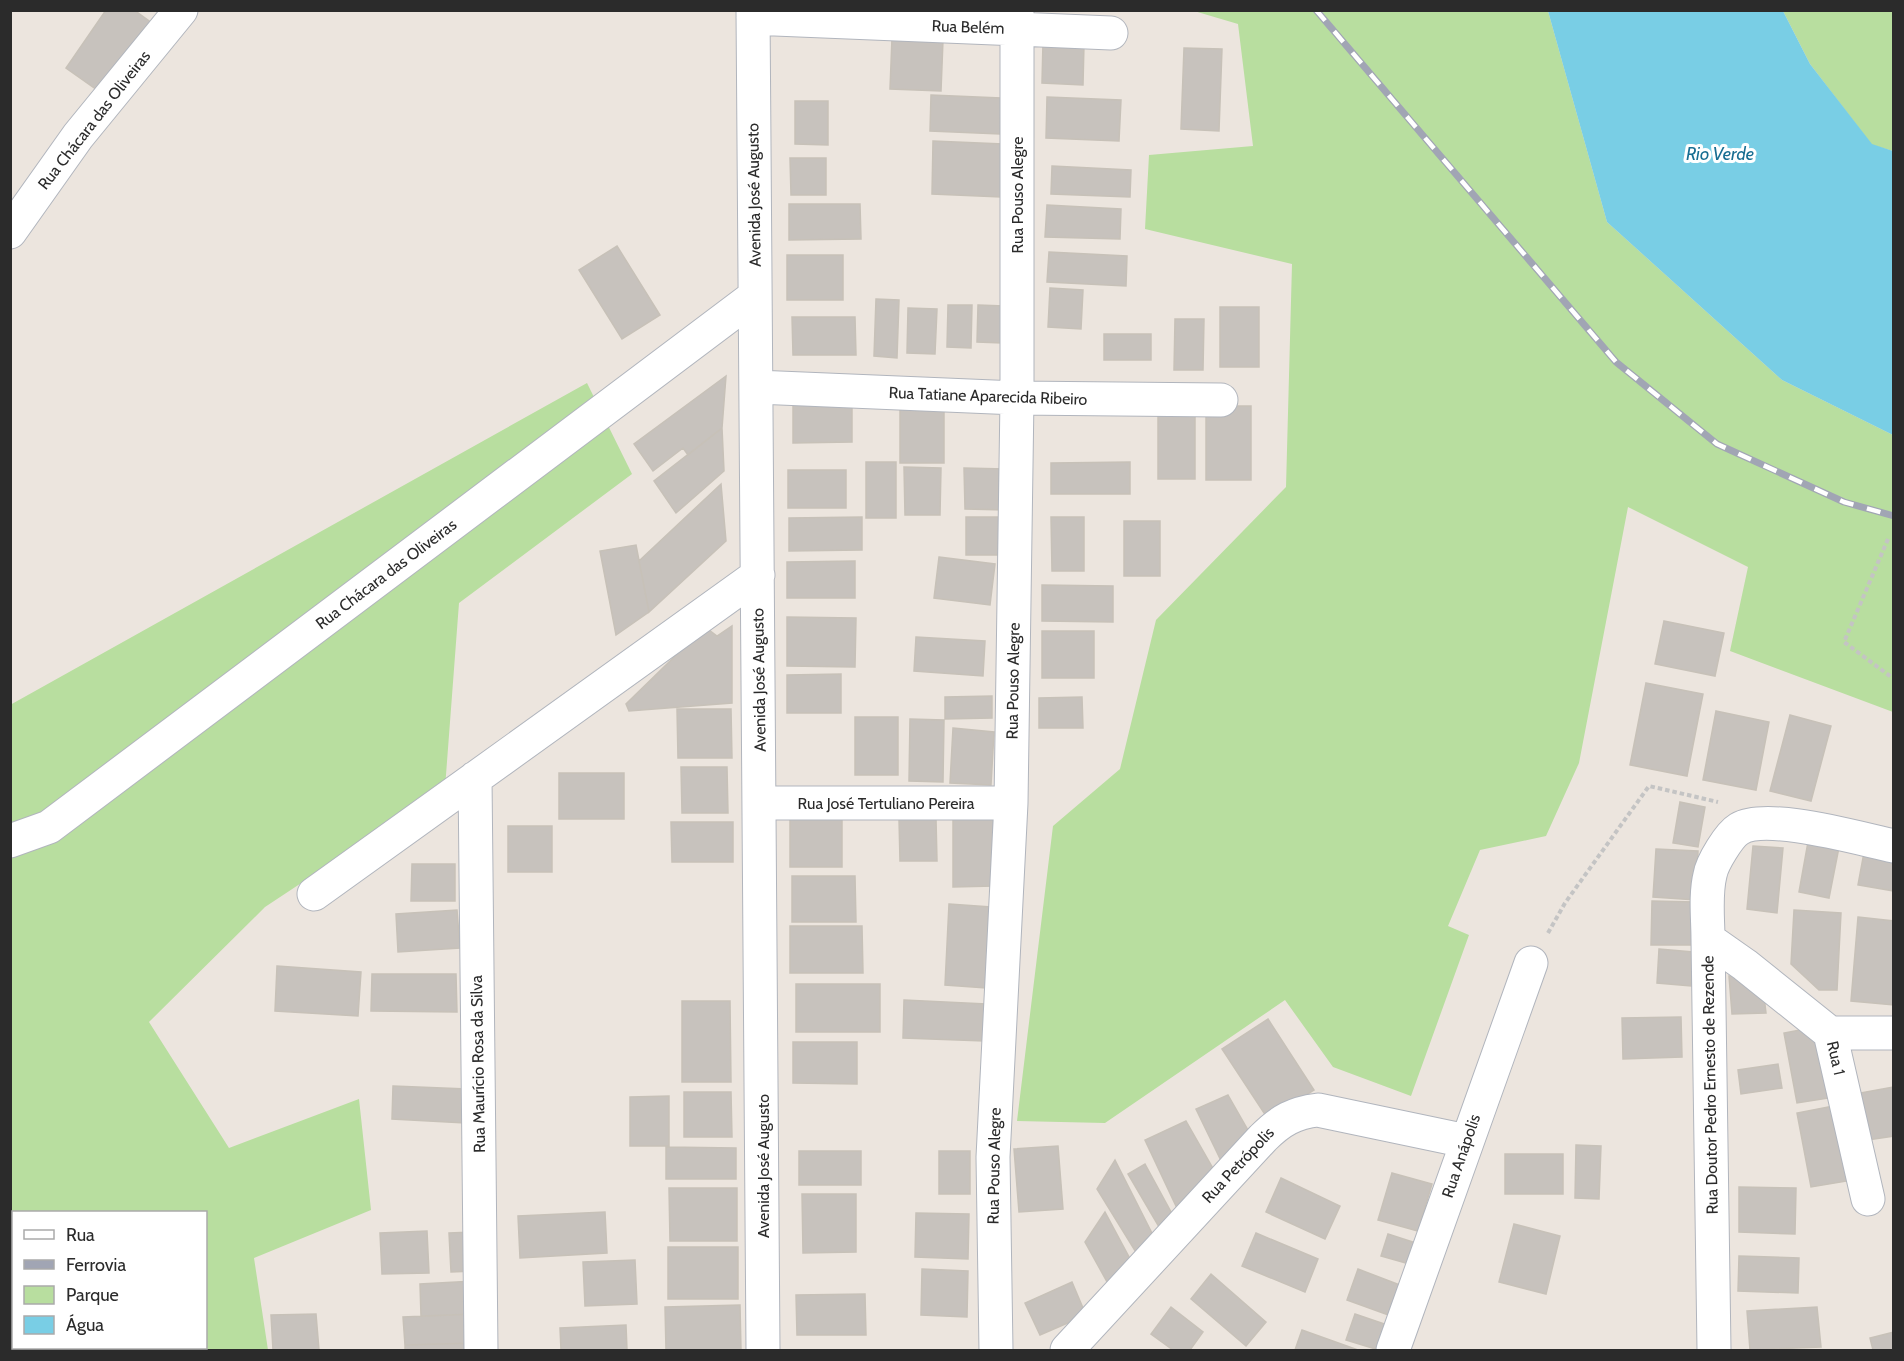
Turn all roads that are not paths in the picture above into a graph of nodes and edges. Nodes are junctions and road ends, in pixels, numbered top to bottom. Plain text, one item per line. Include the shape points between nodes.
1 (181, 10) edge
2 (753, 14) edge
3 (1017, 20) edge
4 (1111, 33) dead end
5 (10, 232) edge
6 (755, 297) junction
7 (756, 387) junction
8 (1017, 398) junction
9 (1221, 400) dead end
10 (758, 575) junction
11 (475, 778) junction
12 (760, 803) junction
13 (1011, 803) junction
14 (10, 841) edge
15 (1893, 846) edge
16 (314, 894) dead end
17 (1708, 939) junction
18 (1531, 963) road end
19 (1893, 1033) edge
20 (1830, 1034) junction
21 (1466, 1141) junction
22 (1868, 1199) dead end
23 (482, 1350) edge
24 (763, 1350) edge
25 (996, 1350) edge
26 (1067, 1350) edge
27 (1393, 1350) edge
28 (1714, 1350) edge

1 - 5 street, Rua Chácara das Oliveiras via 78,136
2 - 3 street, Rua Belém
2 - 6 street, Avenida José Augusto
3 - 4 street, Rua Belém
3 - 8 street, Rua Pouso Alegre
6 - 7 street, Avenida José Augusto
6 - 14 street, Rua Chácara das Oliveiras via 49,827
7 - 8 street, Rua Tatiane Aparecida Ribeiro
7 - 10 street, Avenida José Augusto
8 - 9 street, Rua Tatiane Aparecida Ribeiro
8 - 13 street, Rua Pouso Alegre
10 - 11 street
10 - 12 street, Avenida José Augusto
11 - 16 street
11 - 23 street, Rua Maurício Rosa da Silva
12 - 13 street, Rua José Tertuliano Pereira
12 - 24 street, Avenida José Augusto
13 - 25 street, Rua Pouso Alegre via 993,1157
15 - 17 street, Rua Doutor Pedro Ernesto de Rezende via 1782,823 1739,829 1719,852 1710,875
17 - 20 street, Rua 1
17 - 28 street, Rua Doutor Pedro Ernesto de Rezende
18 - 21 street, Rua Anápolis
19 - 20 street
20 - 22 street, Rua 1
21 - 26 street, Rua Petrópolis via 1318,1110 1296,1113 1263,1137
21 - 27 street, Rua Anápolis

